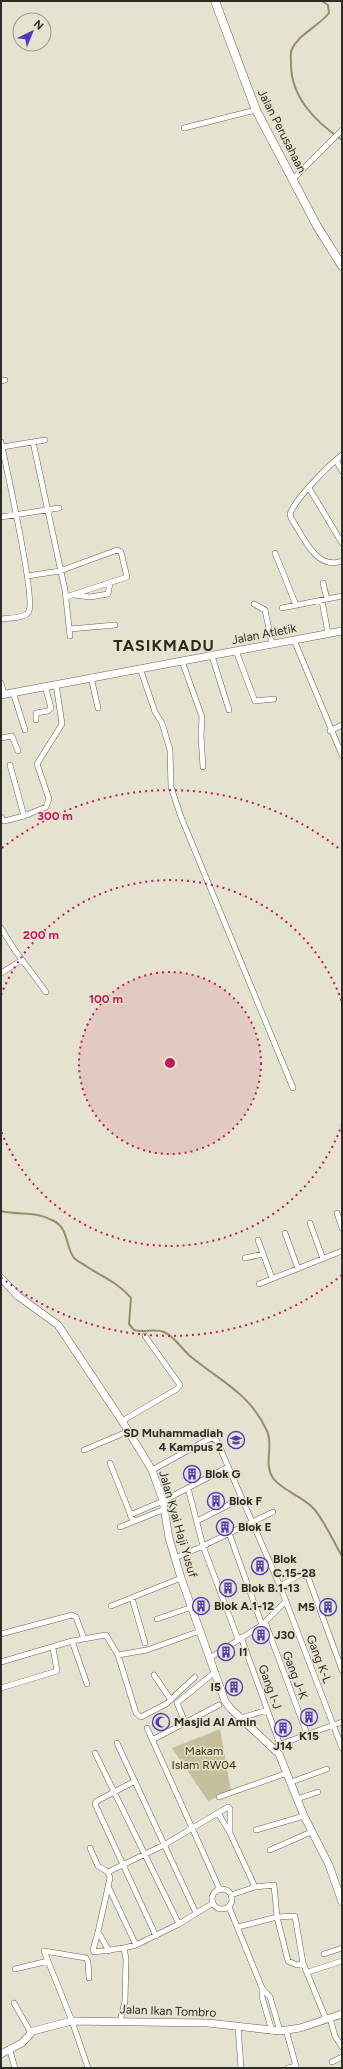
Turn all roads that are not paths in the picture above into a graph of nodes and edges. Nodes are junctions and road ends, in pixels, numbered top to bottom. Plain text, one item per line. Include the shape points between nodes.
1 (215, 1) edge
2 (256, 110) junction
3 (184, 128) dead end
4 (342, 130) edge
5 (293, 179) junction
6 (342, 266) edge
7 (45, 440) dead end
8 (33, 442) junction
9 (2, 445) edge
10 (342, 455) edge
11 (336, 460) junction
12 (342, 471) edge
13 (309, 488) junction
14 (59, 508) dead end
15 (47, 509) junction
16 (15, 514) junction
17 (1, 517) edge
18 (342, 544) edge
19 (276, 553) dead end
20 (342, 561) edge
21 (60, 571) junction
22 (27, 576) junction
23 (110, 583) junction
24 (323, 583) dead end
25 (74, 595) junction
26 (342, 596) edge
27 (66, 597) junction
28 (325, 600) junction
29 (254, 604) dead end
30 (296, 605) junction
31 (282, 608) dead end
32 (1, 619) edge
33 (114, 625) dead end
34 (70, 629) junction
35 (342, 631) edge
36 (328, 633) junction
37 (70, 636) dead end
38 (294, 640) junction
39 (272, 644) junction
40 (236, 651) junction
41 (212, 656) junction
42 (182, 661) junction
43 (140, 668) junction
44 (91, 677) junction
45 (1, 683) edge
46 (56, 684) junction
47 (45, 686) junction
48 (13, 692) junction
49 (3, 694) edge
50 (274, 699) dead end
51 (98, 708) dead end
52 (229, 710) dead end
53 (36, 720) dead end
54 (342, 726) edge
55 (25, 730) dead end
56 (330, 731) junction
57 (1, 738) edge
58 (18, 751) dead end
59 (342, 755) edge
60 (10, 765) dead end
61 (203, 767) dead end
62 (24, 816) junction
63 (1, 817) edge
64 (1, 928) edge
65 (22, 960) junction
66 (1, 973) edge
67 (46, 992) dead end
68 (293, 1088) dead end
69 (337, 1213) dead end
70 (310, 1223) dead end
71 (342, 1228) edge
72 (285, 1233) dead end
73 (258, 1240) dead end
74 (342, 1251) edge
75 (263, 1254) junction
76 (245, 1258) dead end
77 (322, 1259) junction
78 (298, 1269) junction
79 (1, 1278) edge
80 (272, 1278) junction
81 (259, 1284) dead end
82 (145, 1336) dead end
83 (122, 1420) junction
84 (129, 1432) junction
85 (84, 1450) dead end
86 (110, 1463) dead end
87 (228, 1467) junction
88 (152, 1470) junction
89 (188, 1488) junction
90 (242, 1498) junction
91 (163, 1501) junction
92 (164, 1509) junction
93 (273, 1512) dead end
94 (130, 1515) junction
95 (133, 1521) junction
96 (197, 1521) junction
97 (253, 1521) junction
98 (120, 1527) dead end
99 (229, 1533) junction
100 (204, 1546) junction
101 (175, 1558) junction
102 (181, 1578) junction
103 (280, 1586) junction
104 (132, 1598) junction
105 (286, 1601) junction
106 (111, 1606) dead end
107 (192, 1607) junction
108 (157, 1619) dead end
109 (263, 1623) junction
110 (200, 1631) junction
111 (1, 1634) edge
112 (239, 1638) junction
113 (84, 1639) junction
114 (72, 1641) junction
115 (145, 1643) dead end
116 (53, 1648) junction
117 (118, 1655) junction
118 (210, 1658) junction
119 (340, 1659) edge
120 (1, 1662) edge
121 (342, 1670) edge
122 (215, 1672) junction
123 (154, 1675) dead end
124 (196, 1677) dead end
125 (87, 1684) dead end
126 (1, 1688) edge
127 (171, 1700) junction
128 (219, 1705) dead end
129 (267, 1710) junction
130 (241, 1718) junction
131 (185, 1722) junction
132 (342, 1722) edge
133 (334, 1725) junction
134 (147, 1728) dead end
135 (307, 1734) junction
136 (152, 1740) junction
137 (117, 1743) dead end
138 (276, 1746) junction
139 (342, 1748) edge
140 (95, 1753) dead end
141 (327, 1769) dead end
142 (287, 1773) junction
143 (135, 1782) junction
144 (291, 1782) junction
145 (114, 1792) junction
146 (318, 1792) dead end
147 (219, 1797) dead end
148 (297, 1799) junction
149 (218, 1814) junction
150 (304, 1816) junction
151 (192, 1828) junction
152 (256, 1830) dead end
153 (311, 1832) junction
154 (230, 1833) junction
155 (164, 1845) junction
156 (90, 1848) dead end
157 (270, 1850) dead end
158 (145, 1855) junction
159 (124, 1864) junction
160 (108, 1872) junction
161 (108, 1885) junction
162 (255, 1888) junction
163 (220, 1890) junction
164 (231, 1896) junction
165 (342, 1902) edge
166 (213, 1903) junction
167 (229, 1907) junction
168 (196, 1913) junction
169 (278, 1917) junction
170 (179, 1924) junction
171 (238, 1927) junction
172 (98, 1932) junction
173 (156, 1936) junction
174 (136, 1944) junction
175 (124, 1948) junction
176 (342, 1948) edge
177 (94, 1951) junction
178 (109, 1951) junction
179 (324, 1954) dead end
180 (86, 1958) junction
181 (342, 1961) edge
182 (46, 1962) junction
183 (303, 1963) junction
184 (15, 1969) dead end
185 (308, 1972) junction
186 (89, 1978) dead end
187 (14, 2003) dead end
188 (342, 2014) edge
189 (328, 2019) junction
190 (72, 2021) junction
191 (120, 2021) junction
192 (238, 2026) junction
193 (280, 2031) junction
194 (31, 2033) junction
195 (342, 2047) edge
196 (10, 2051) junction
197 (1, 2054) edge
198 (342, 2058) edge
199 (332, 2062) dead end
200 (296, 2067) edge
201 (15, 2068) edge
202 (88, 2068) edge
203 (240, 2068) edge
204 (288, 2068) edge

1 - 2 main road, Jalan Perusahaan
2 - 3 street
2 - 5 main road, Jalan Perusahaan
4 - 5 street
5 - 6 main road, Jalan Perusahaan via 320,232
7 - 8 street
8 - 9 street
8 - 15 street
9 - 16 street
10 - 11 street
11 - 12 street
11 - 13 street
13 - 18 street
13 - 20 street via 291,512 291,518 320,560 330,563
14 - 15 street
15 - 16 street
15 - 21 street
16 - 17 street
16 - 22 street
19 - 30 street
21 - 22 street
21 - 23 street via 119,550 128,576
21 - 27 street
22 - 32 street via 29,613
23 - 25 street
23 - 25 street via 108,594 90,598
24 - 28 street
25 - 27 street
26 - 28 street
27 - 34 street
28 - 30 street
28 - 36 street
29 - 39 street via 265,610
30 - 31 street
33 - 34 street
34 - 37 street
35 - 36 street, Jalan Atletik
36 - 38 street, Jalan Atletik
38 - 39 street, Jalan Atletik
38 - 56 street
39 - 40 street, Jalan Atletik
40 - 41 street, Jalan Atletik
40 - 50 street via 255,701
41 - 42 street, Jalan Atletik
41 - 52 street
42 - 43 street, Jalan Atletik
42 - 61 street via 202,717
43 - 44 street, Jalan Atletik
43 - 68 street via 155,712 162,723 171,754 171,787 181,817
44 - 46 street, Jalan Atletik
44 - 51 street
45 - 49 street
46 - 47 street, Jalan Atletik
46 - 62 street via 62,724 37,764 49,803 46,807
47 - 48 street, Jalan Atletik
47 - 53 street via 51,708 36,713
48 - 49 street, Jalan Atletik
48 - 55 street
54 - 56 street
56 - 59 street
57 - 58 street via 12,736
60 - 62 street
62 - 63 street via 8,821
64 - 65 street
65 - 66 street
65 - 67 street
69 - 71 street
70 - 77 street
72 - 78 street
73 - 75 street
74 - 77 street
75 - 76 street
75 - 80 street
77 - 78 street
78 - 80 street
79 - 83 street, Jalan Kyai Haji Yusuf via 18,1296 58,1325
80 - 81 street
82 - 83 street via 180,1385
83 - 84 street, Jalan Kyai Haji Yusuf
84 - 85 street
84 - 88 street, Jalan Kyai Haji Yusuf
86 - 94 street
87 - 88 street, Gang K-L via 218,1442 213,1438
87 - 89 street
87 - 90 street, Gang K-L
88 - 91 street, Jalan Kyai Haji Yusuf
89 - 91 street
89 - 96 street, Gang I-J
90 - 96 street
90 - 97 street, Gang K-L
91 - 92 street, Jalan Kyai Haji Yusuf
91 - 94 street
92 - 95 street
92 - 101 street, Jalan Kyai Haji Yusuf
93 - 97 street
94 - 95 street
95 - 98 street
96 - 100 street, Gang I-J
97 - 99 street
97 - 103 street, Gang K-L
99 - 100 street
99 - 109 street, Gang J-K
100 - 101 street
100 - 112 street, Gang I-J
101 - 102 street, Jalan Kyai Haji Yusuf
102 - 104 street
102 - 107 street, Jalan Kyai Haji Yusuf
103 - 105 street, Gang K-L
103 - 119 street via 301,1574 307,1576
104 - 106 street
104 - 115 street
105 - 109 street
105 - 133 street, Gang K-L
107 - 108 street
107 - 110 street, Jalan Kyai Haji Yusuf
109 - 112 street
109 - 135 street, Gang J-K
110 - 117 street via 147,1650
110 - 118 street, Jalan Kyai Haji Yusuf
111 - 113 street via 72,1614 76,1617
112 - 118 street
112 - 129 street, Gang I-J
113 - 114 street
113 - 117 street via 106,1635
114 - 116 street
114 - 125 street
116 - 120 street
116 - 126 street via 57,1671
117 - 127 street via 137,1715 142,1717
118 - 122 street, Jalan Kyai Haji Yusuf
119 - 121 street
122 - 130 street, Jalan Kyai Haji Yusuf via 226,1704
122 - 131 street via 177,1703
123 - 127 street
124 - 127 street
128 - 131 street
129 - 130 street
129 - 138 street, Gang I-J
130 - 138 street, Jalan Kyai Haji Yusuf
131 - 136 street
132 - 133 street
133 - 135 street
133 - 139 street, Gang K-L
134 - 136 street
135 - 138 street
136 - 151 street
137 - 143 street
138 - 142 street, Jalan Kyai Haji Yusuf
140 - 145 street
141 - 144 street
142 - 144 street, Jalan Kyai Haji Yusuf
142 - 147 street
143 - 145 street
143 - 155 street
144 - 148 street, Jalan Kyai Haji Yusuf
145 - 158 street
145 - 159 street via 95,1804
146 - 148 street
148 - 150 street, Jalan Kyai Haji Yusuf
149 - 151 street
149 - 154 street
149 - 154 street via 230,1808
150 - 152 street
150 - 153 street, Jalan Kyai Haji Yusuf
151 - 155 street
151 - 163 street
153 - 157 street
153 - 165 street, Jalan Kyai Haji Yusuf via 329,1865
154 - 162 street
155 - 158 street
155 - 168 street
156 - 160 street via 98,1866
158 - 159 street
158 - 170 street
159 - 160 street
159 - 173 street
160 - 161 street
161 - 172 street
161 - 174 street
162 - 164 street
162 - 169 street via 274,1885
163 - 164 street via 227,1891
163 - 166 street via 214,1895
164 - 167 street
166 - 167 street via 220,1909
166 - 168 street
167 - 171 street
168 - 170 street
169 - 171 street
169 - 183 street via 288,1961 297,1965
169 - 183 street via 296,1917
170 - 173 street
171 - 193 street via 262,1988 270,1997
172 - 177 street
172 - 178 street
173 - 174 street
174 - 175 street
175 - 178 street
175 - 191 street via 125,2001
176 - 179 street
177 - 178 street
177 - 180 street
180 - 182 street via 44,1951
180 - 186 street
181 - 185 street
182 - 184 street
182 - 190 street
183 - 185 street
185 - 189 street
187 - 194 street
188 - 189 street, Jalan Ikan Tombro
189 - 193 street, Jalan Ikan Tombro
189 - 195 street
190 - 191 street, Jalan Ikan Tombro
190 - 194 street, Jalan Ikan Tombro via 44,2027
190 - 202 street
191 - 192 street, Jalan Ikan Tombro
192 - 193 street, Jalan Ikan Tombro
192 - 203 street
193 - 200 street
194 - 196 street, Jalan Ikan Tombro via 22,2044
196 - 197 street, Jalan Ikan Tombro
196 - 201 street
198 - 199 street
200 - 204 street

